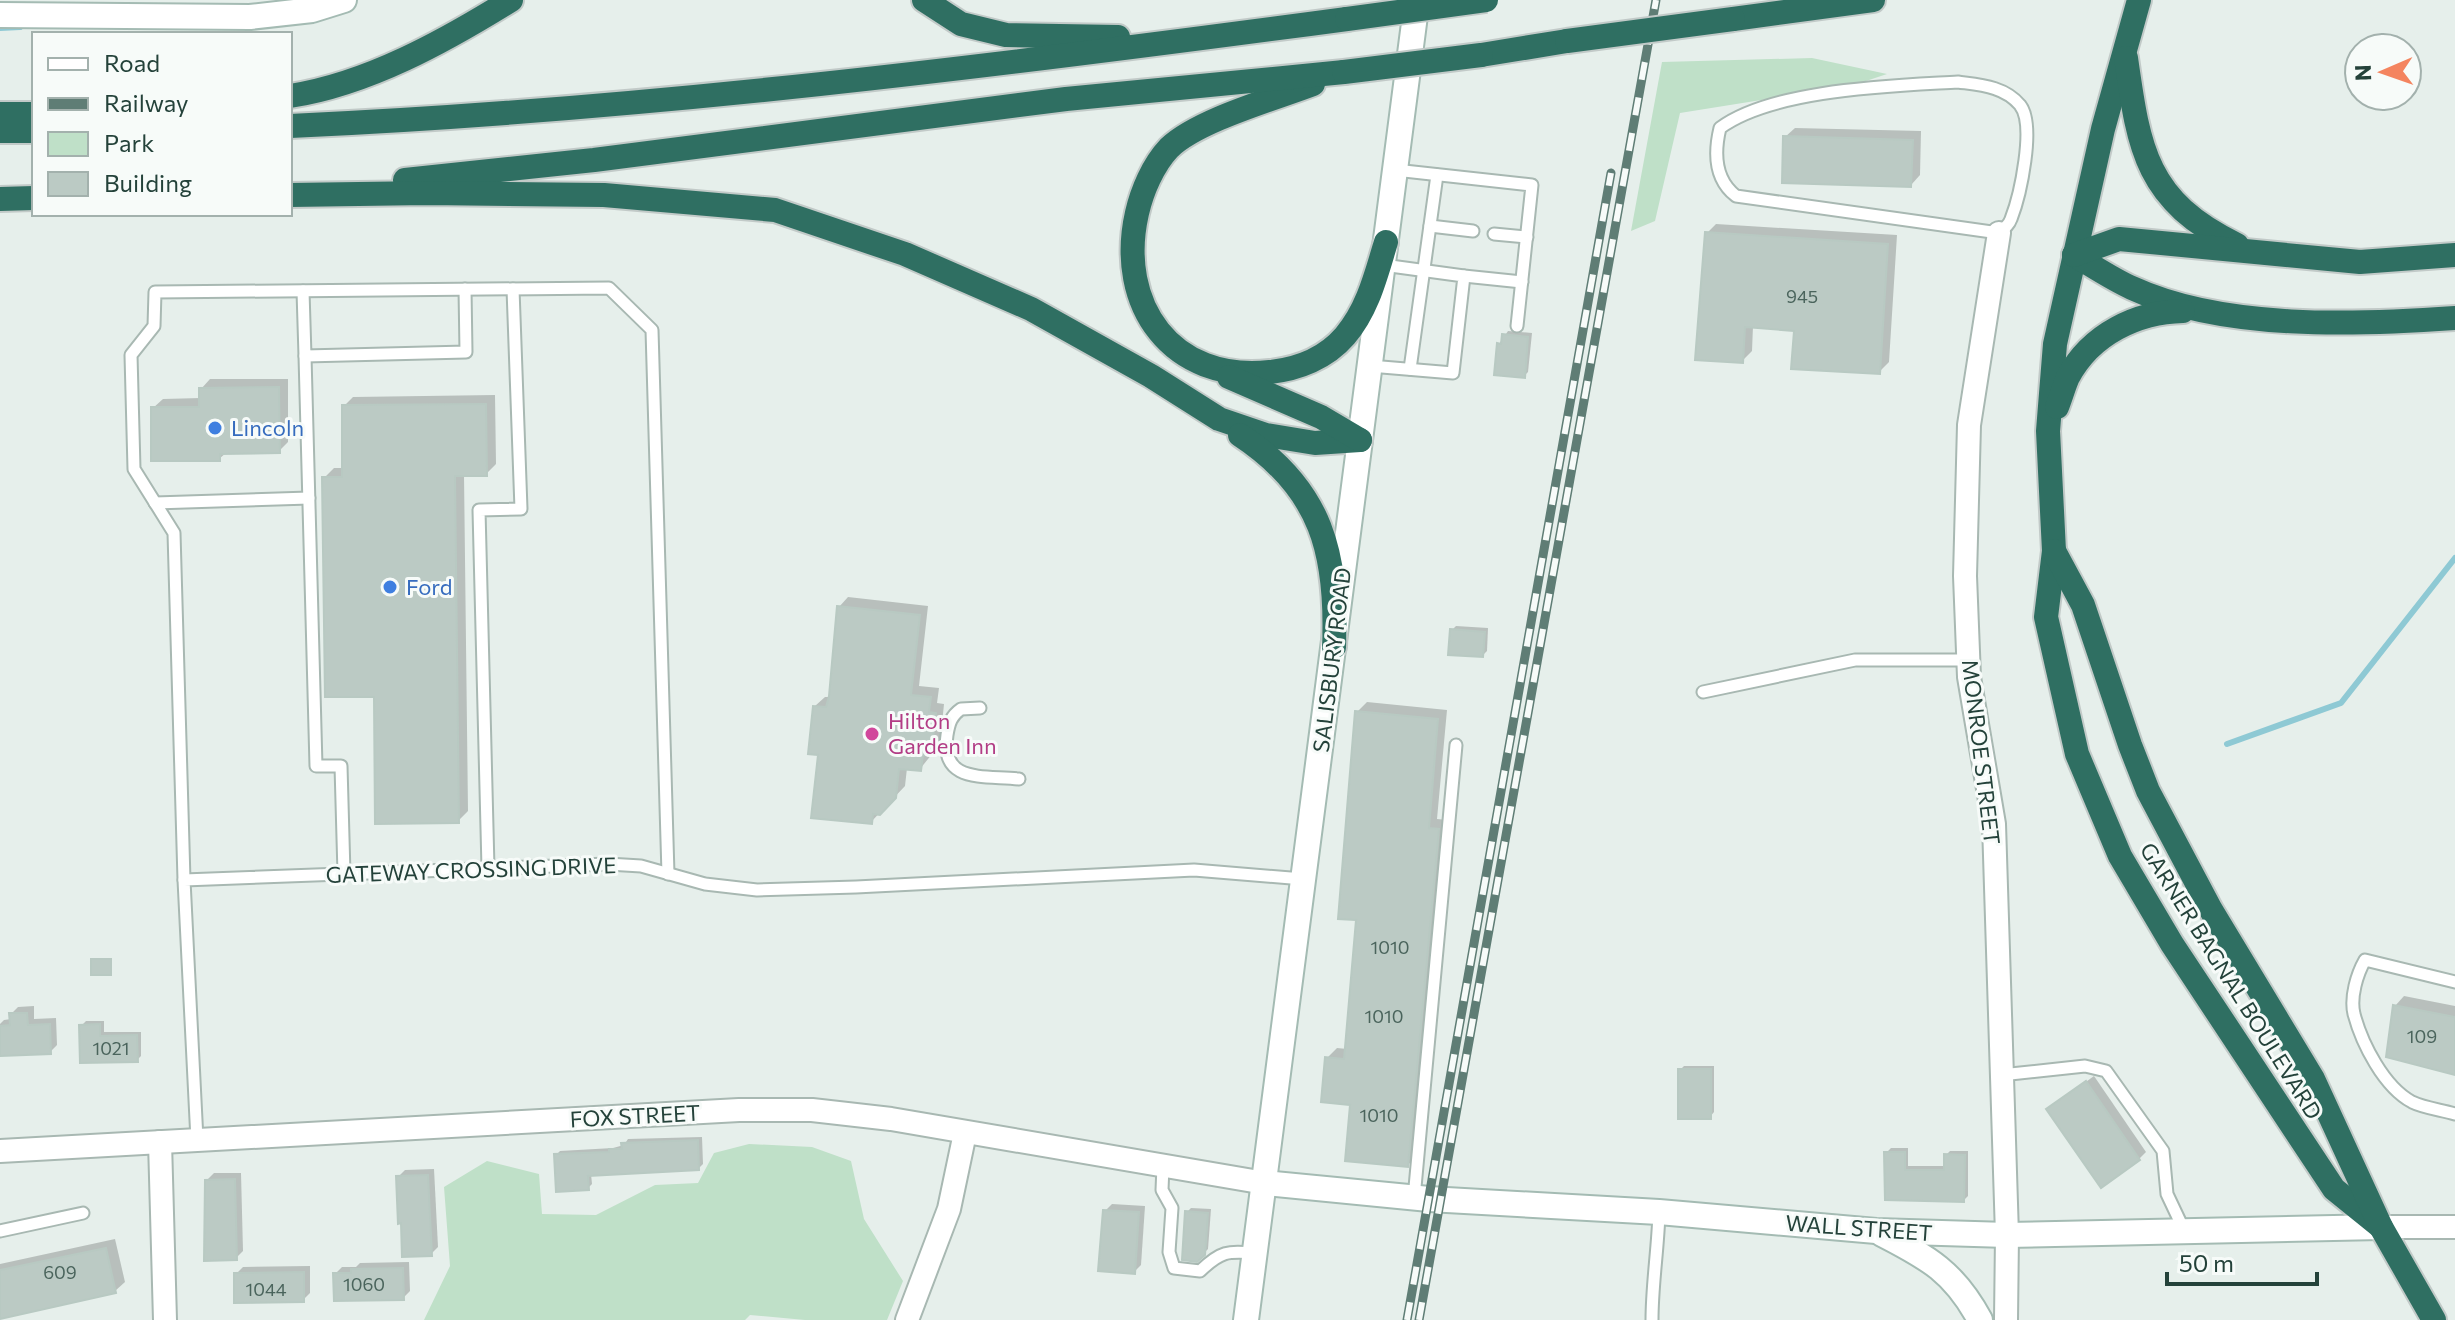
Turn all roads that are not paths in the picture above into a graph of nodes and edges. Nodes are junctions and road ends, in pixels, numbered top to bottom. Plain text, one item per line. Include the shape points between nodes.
1 (344, 0) edge
2 (511, 0) edge
3 (924, 0) edge
4 (1417, 0) edge
5 (1486, 0) edge
6 (1873, 0) edge
7 (2139, 0) edge
8 (320, 4) edge
9 (203, 9) edge
10 (0, 15) edge
11 (1276, 29) junction
12 (2125, 50) junction
13 (1344, 72) junction
14 (292, 96) edge
15 (0, 114) edge
16 (32, 114) edge
17 (292, 126) edge
18 (0, 131) edge
19 (32, 131) edge
20 (1395, 170) junction
21 (1437, 175) junction
22 (292, 194) edge
23 (292, 194) edge
24 (32, 198) edge
25 (0, 199) edge
26 (1430, 226) junction
27 (1473, 231) dead end
28 (1999, 233) junction
29 (1494, 234) dead end
30 (1527, 237) junction
31 (1384, 253) junction
32 (2274, 254) junction
33 (2074, 255) junction
34 (2455, 255) edge
35 (1424, 269) junction
36 (1464, 276) junction
37 (1522, 282) junction
38 (465, 289) junction
39 (513, 289) junction
40 (303, 291) junction
41 (2197, 310) junction
42 (2455, 318) edge
43 (1517, 326) dead end
44 (305, 356) junction
45 (1370, 366) junction
46 (1410, 369) junction
47 (1213, 370) junction
48 (1219, 419) junction
49 (2048, 431) junction
50 (1360, 440) junction
51 (309, 498) junction
52 (155, 503) junction
53 (2054, 551) junction
54 (1334, 647) junction
55 (1969, 660) junction
56 (1703, 692) dead end
57 (980, 708) dead end
58 (1456, 745) dead end
59 (1019, 779) dead end
60 (488, 868) junction
61 (344, 874) junction
62 (668, 874) junction
63 (1303, 879) junction
64 (184, 880) junction
65 (2455, 982) edge
66 (2001, 1075) junction
67 (2455, 1114) edge
68 (965, 1133) junction
69 (197, 1140) junction
70 (160, 1142) junction
71 (0, 1151) edge
72 (1163, 1166) junction
73 (1265, 1183) junction
74 (1414, 1198) junction
75 (1659, 1212) junction
76 (83, 1213) dead end
77 (2381, 1227) junction
78 (2455, 1227) edge
79 (0, 1231) edge
80 (1876, 1231) junction
81 (2185, 1231) junction
82 (2007, 1235) junction
83 (1255, 1253) junction
84 (165, 1320) edge
85 (907, 1320) edge
86 (1246, 1320) edge
87 (1652, 1320) edge
88 (1980, 1320) edge
89 (2006, 1320) edge
90 (2434, 1320) edge

1 - 8 street
2 - 14 highway via 417,54 317,92
3 - 11 highway via 961,24 1006,35 1141,37
4 - 20 street, SALISBURY ROAD
5 - 11 highway, bridge
6 - 13 highway, bridge
7 - 12 highway, GARNER BAGNAL BOULEVARD
8 - 9 street via 250,17
9 - 10 street
11 - 17 highway via 713,96
12 - 32 highway via 2140,142 2161,187 2196,223 2236,245
12 - 33 highway, GARNER BAGNAL BOULEVARD
13 - 22 highway via 1066,99
13 - 47 highway via 1211,122 1169,148 1143,189 1132,237 1137,285 1151,322 1178,352
15 - 16 highway
18 - 19 highway
20 - 21 lane
20 - 31 street, SALISBURY ROAD
21 - 26 lane
21 - 30 lane via 1532,185
23 - 48 highway via 604,195 775,210 905,254 1031,309
24 - 25 highway
26 - 27 lane
26 - 35 lane
28 - 28 lane via 1736,196 1724,187 1718,171 1720,128 1738,115 1775,104 1864,87 1958,82 1999,89 2021,106 2028,127 2010,222
28 - 55 street, MONROE STREET via 1969,425
29 - 30 lane
30 - 37 lane
31 - 35 lane
31 - 45 street, SALISBURY ROAD
31 - 47 highway via 1372,291 1345,336 1320,357 1290,370
32 - 33 highway via 2119,239
32 - 34 highway via 2360,262
33 - 41 highway via 2133,289
33 - 49 highway, GARNER BAGNAL BOULEVARD via 2055,344
35 - 36 lane
35 - 46 lane
36 - 37 lane
36 - 46 lane via 1453,373
37 - 43 lane
38 - 39 lane
38 - 40 lane
38 - 44 lane via 466,352
39 - 60 lane via 521,509 479,510
39 - 62 lane via 609,288 652,330
40 - 44 lane
40 - 52 lane via 155,292 154,326 131,355 134,469
41 - 42 highway via 2375,324
41 - 49 highway via 2159,311 2123,324 2092,346 2069,376
44 - 51 lane
45 - 46 lane
45 - 50 street, SALISBURY ROAD
47 - 50 highway
48 - 50 highway via 1266,435 1315,443
48 - 54 highway via 1265,452 1302,492 1327,542 1336,607
49 - 53 highway, GARNER BAGNAL BOULEVARD
50 - 54 street, SALISBURY ROAD
51 - 52 lane
51 - 61 lane via 316,766 341,766
52 - 64 lane via 174,533
53 - 77 highway, GARNER BAGNAL BOULEVARD via 2083,605 2148,791 2211,910 2313,1079
53 - 77 highway, GARNER BAGNAL BOULEVARD via 2046,617 2059,684 2077,754 2120,856 2334,1189
54 - 63 street, SALISBURY ROAD
55 - 56 lane via 1855,660
55 - 66 street, MONROE STREET via 1994,824
57 - 59 lane via 965,707 950,720 948,762 959,772
58 - 74 lane
60 - 61 lane, GATEWAY CROSSING DRIVE
60 - 62 lane, GATEWAY CROSSING DRIVE via 625,865
61 - 64 lane, GATEWAY CROSSING DRIVE
62 - 63 lane, GATEWAY CROSSING DRIVE via 757,890 1194,870
63 - 73 street, SALISBURY ROAD
64 - 69 lane
65 - 67 lane via 2365,960 2353,1012 2371,1054 2396,1089 2414,1103
66 - 81 lane via 2085,1066 2106,1071 2163,1151 2167,1194
66 - 82 street, MONROE STREET
68 - 69 street, FOX STREET via 812,1110 739,1110
68 - 72 street, FOX STREET
68 - 85 street via 949,1209
69 - 70 street, FOX STREET
70 - 71 street, FOX STREET
70 - 84 street
72 - 73 street, FOX STREET
72 - 83 lane via 1162,1190 1172,1208 1169,1252 1174,1268 1200,1271 1228,1251
73 - 74 street, WALL STREET
73 - 83 street, SALISBURY ROAD
74 - 75 street, WALL STREET
75 - 80 street, WALL STREET
75 - 87 lane
76 - 79 lane
77 - 78 street, WALL STREET
77 - 81 street, WALL STREET
77 - 90 highway, GARNER BAGNAL BOULEVARD
80 - 82 street, WALL STREET
80 - 88 street via 1928,1258 1966,1293
81 - 82 street, WALL STREET
82 - 89 street, MONROE STREET
83 - 86 street, SALISBURY ROAD

